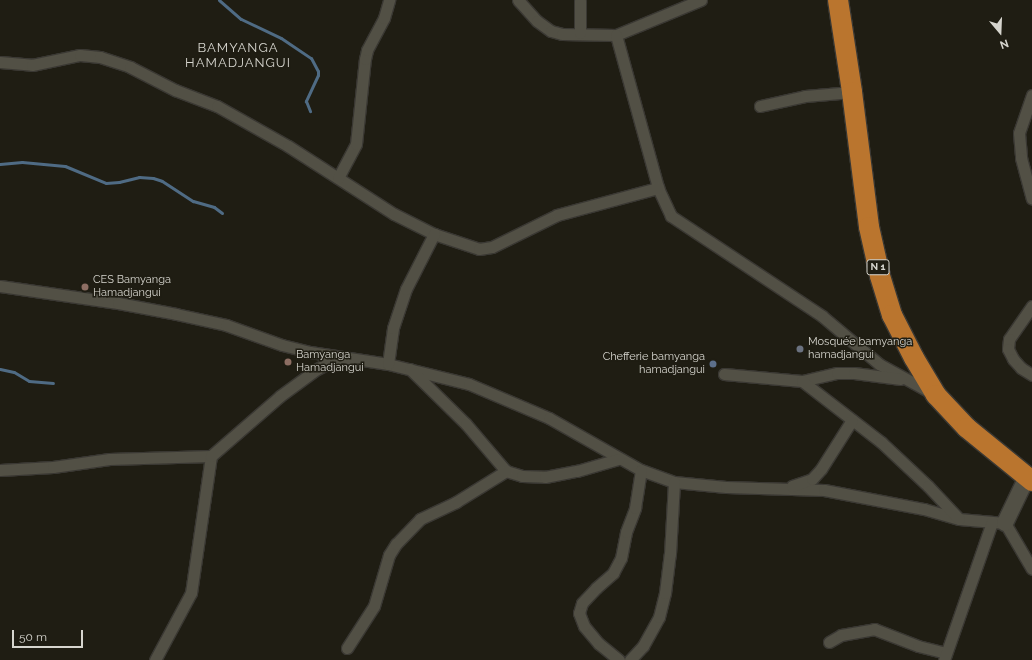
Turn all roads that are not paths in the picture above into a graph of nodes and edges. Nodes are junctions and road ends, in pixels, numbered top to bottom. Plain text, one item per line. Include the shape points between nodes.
1 (389, 0) edge
2 (518, 0) edge
3 (580, 0) edge
4 (701, 0) edge
5 (838, 0) edge
6 (580, 33) junction
7 (616, 35) junction
8 (0, 62) edge
9 (852, 92) junction
10 (1032, 95) edge
11 (760, 106) dead end
12 (338, 178) junction
13 (658, 188) junction
14 (1032, 199) edge
15 (434, 234) junction
16 (0, 286) edge
17 (1032, 306) edge
18 (341, 357) junction
19 (388, 364) junction
20 (409, 369) junction
21 (724, 374) dead end
22 (1032, 374) edge
23 (908, 380) junction
24 (802, 381) junction
25 (936, 395) junction
26 (852, 420) junction
27 (211, 456) junction
28 (618, 459) junction
29 (0, 470) edge
30 (641, 470) junction
31 (506, 471) junction
32 (1030, 479) edge
33 (674, 482) junction
34 (786, 488) junction
35 (959, 519) junction
36 (999, 523) junction
37 (1032, 569) edge
38 (828, 642) dead end
39 (347, 648) dead end
40 (945, 656) edge
41 (155, 660) edge
42 (619, 660) edge
43 (630, 660) edge

1 - 12 street via 382,23 367,50 356,144
2 - 6 street via 537,21 551,31 562,34
3 - 6 street
4 - 7 street
5 - 9 highway, N 1
6 - 7 street
7 - 13 street
8 - 12 street via 32,65 80,55 100,57 130,66 176,90 217,106
9 - 11 street via 806,96
9 - 25 highway, N 1 via 869,227 880,276 892,315
10 - 14 street via 1020,133 1021,158
12 - 15 street via 370,200
13 - 15 street via 558,215 492,247 479,250
13 - 23 street via 671,216 683,226 822,316 878,364
15 - 19 street via 406,289 393,328
16 - 18 street via 176,314 226,325 282,345
17 - 22 street via 1009,339 1008,350 1021,368
18 - 19 street
18 - 27 street via 317,369 280,396
19 - 20 street
20 - 28 street via 469,384 550,418
20 - 31 street via 466,424
21 - 24 street
23 - 24 street via 837,373
23 - 25 street
24 - 26 street
25 - 32 highway, N 1 via 967,428
26 - 34 street via 812,479
26 - 35 street via 897,456
27 - 29 street via 109,459 53,467
27 - 41 street via 191,593
28 - 30 street
28 - 31 street via 577,471 545,476 522,476
30 - 33 street
30 - 42 street via 621,558 613,573 582,604 579,614 584,626 599,644
31 - 39 street via 456,502 420,519 396,544 389,555 374,606
32 - 36 street
33 - 34 street
33 - 43 street via 666,593 660,617 643,646
34 - 35 street via 824,490 924,509
35 - 36 street
36 - 37 street
36 - 40 street
38 - 40 street via 841,634 874,629

